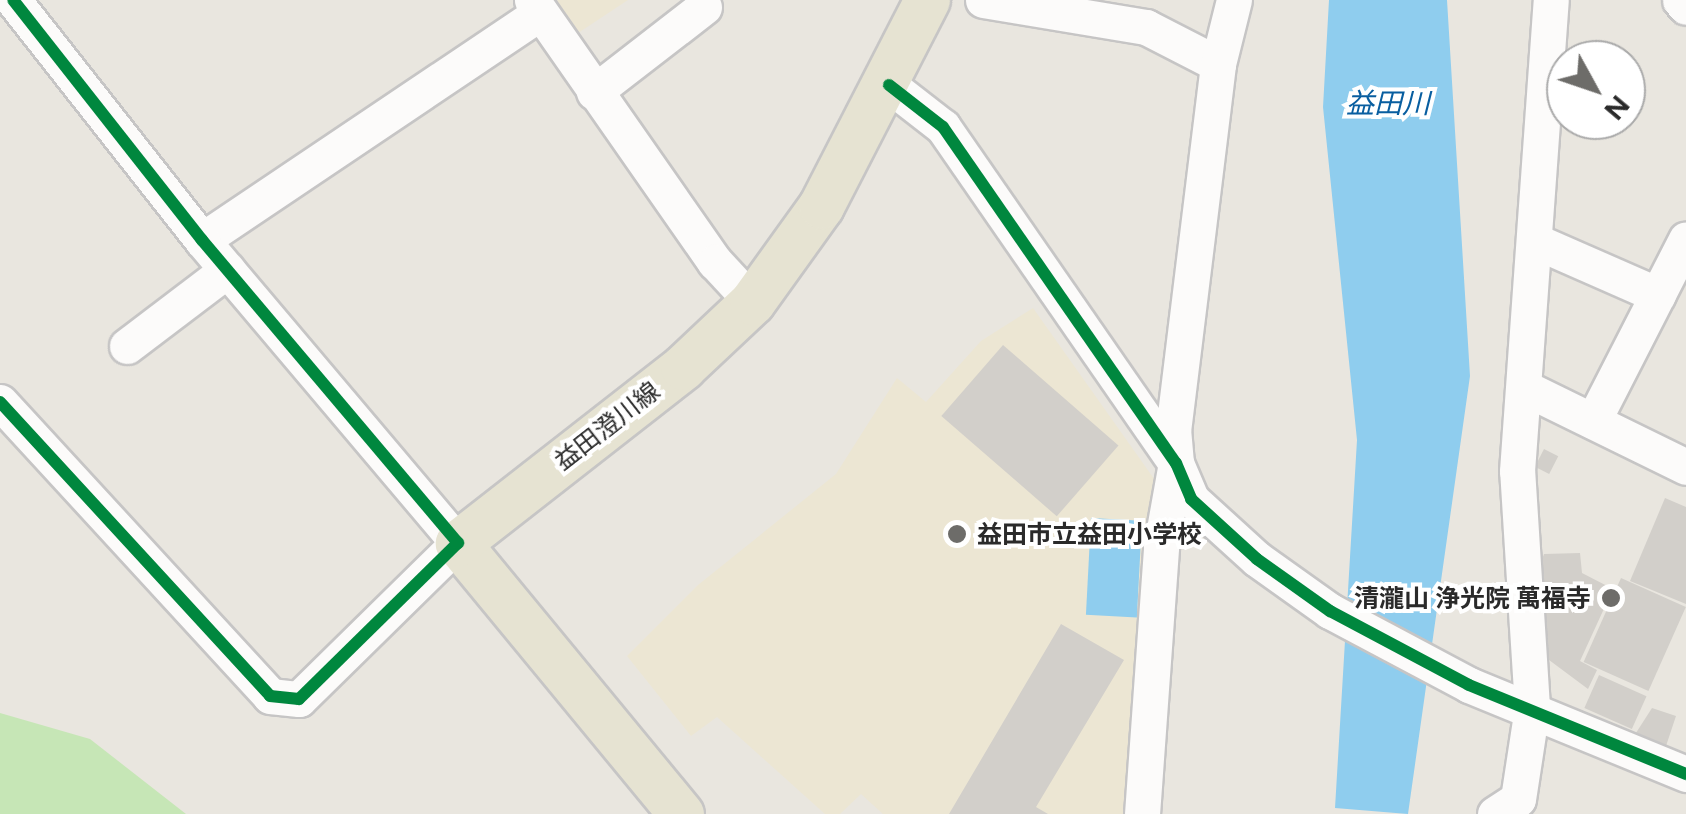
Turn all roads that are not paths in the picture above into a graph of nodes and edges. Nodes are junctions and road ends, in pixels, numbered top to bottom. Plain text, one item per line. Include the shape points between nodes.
1 (13, 0) edge
2 (927, 0) edge
3 (983, 0) edge
4 (1234, 0) edge
5 (1551, 0) edge
6 (1680, 0) edge
7 (536, 6) edge
8 (704, 7) dead end
9 (1686, 7) edge
10 (1218, 64) junction
11 (889, 84) junction
12 (594, 92) junction
13 (202, 240) junction
14 (1686, 240) edge
15 (1535, 242) junction
16 (227, 270) junction
17 (1658, 295) junction
18 (752, 302) junction
19 (128, 346) dead end
20 (1525, 388) junction
21 (0, 402) edge
22 (1593, 421) junction
23 (1176, 463) junction
24 (1686, 467) edge
25 (458, 543) junction
26 (1532, 707) junction
27 (1686, 774) edge
28 (680, 814) edge
29 (1142, 814) edge
30 (1495, 814) edge

1 - 13 street
2 - 11 main road, 益田澄川線
3 - 10 street via 1146,28
4 - 10 street
5 - 15 street
6 - 9 street
7 - 12 street
7 - 13 street
8 - 12 street
10 - 23 street via 1173,431
11 - 18 main road, 益田澄川線 via 821,206
11 - 23 street via 943,127
12 - 18 street
13 - 16 street
14 - 17 street
15 - 17 street
15 - 20 street
16 - 19 street
16 - 25 street
17 - 22 street
18 - 25 main road, 益田澄川線 via 683,367
20 - 22 street
20 - 26 street via 1518,471
21 - 25 street via 270,696 299,699
22 - 24 street
23 - 26 street via 1190,499 1330,612 1470,686
23 - 29 street via 1161,546
25 - 28 main road
26 - 27 street
26 - 30 street via 1518,799

